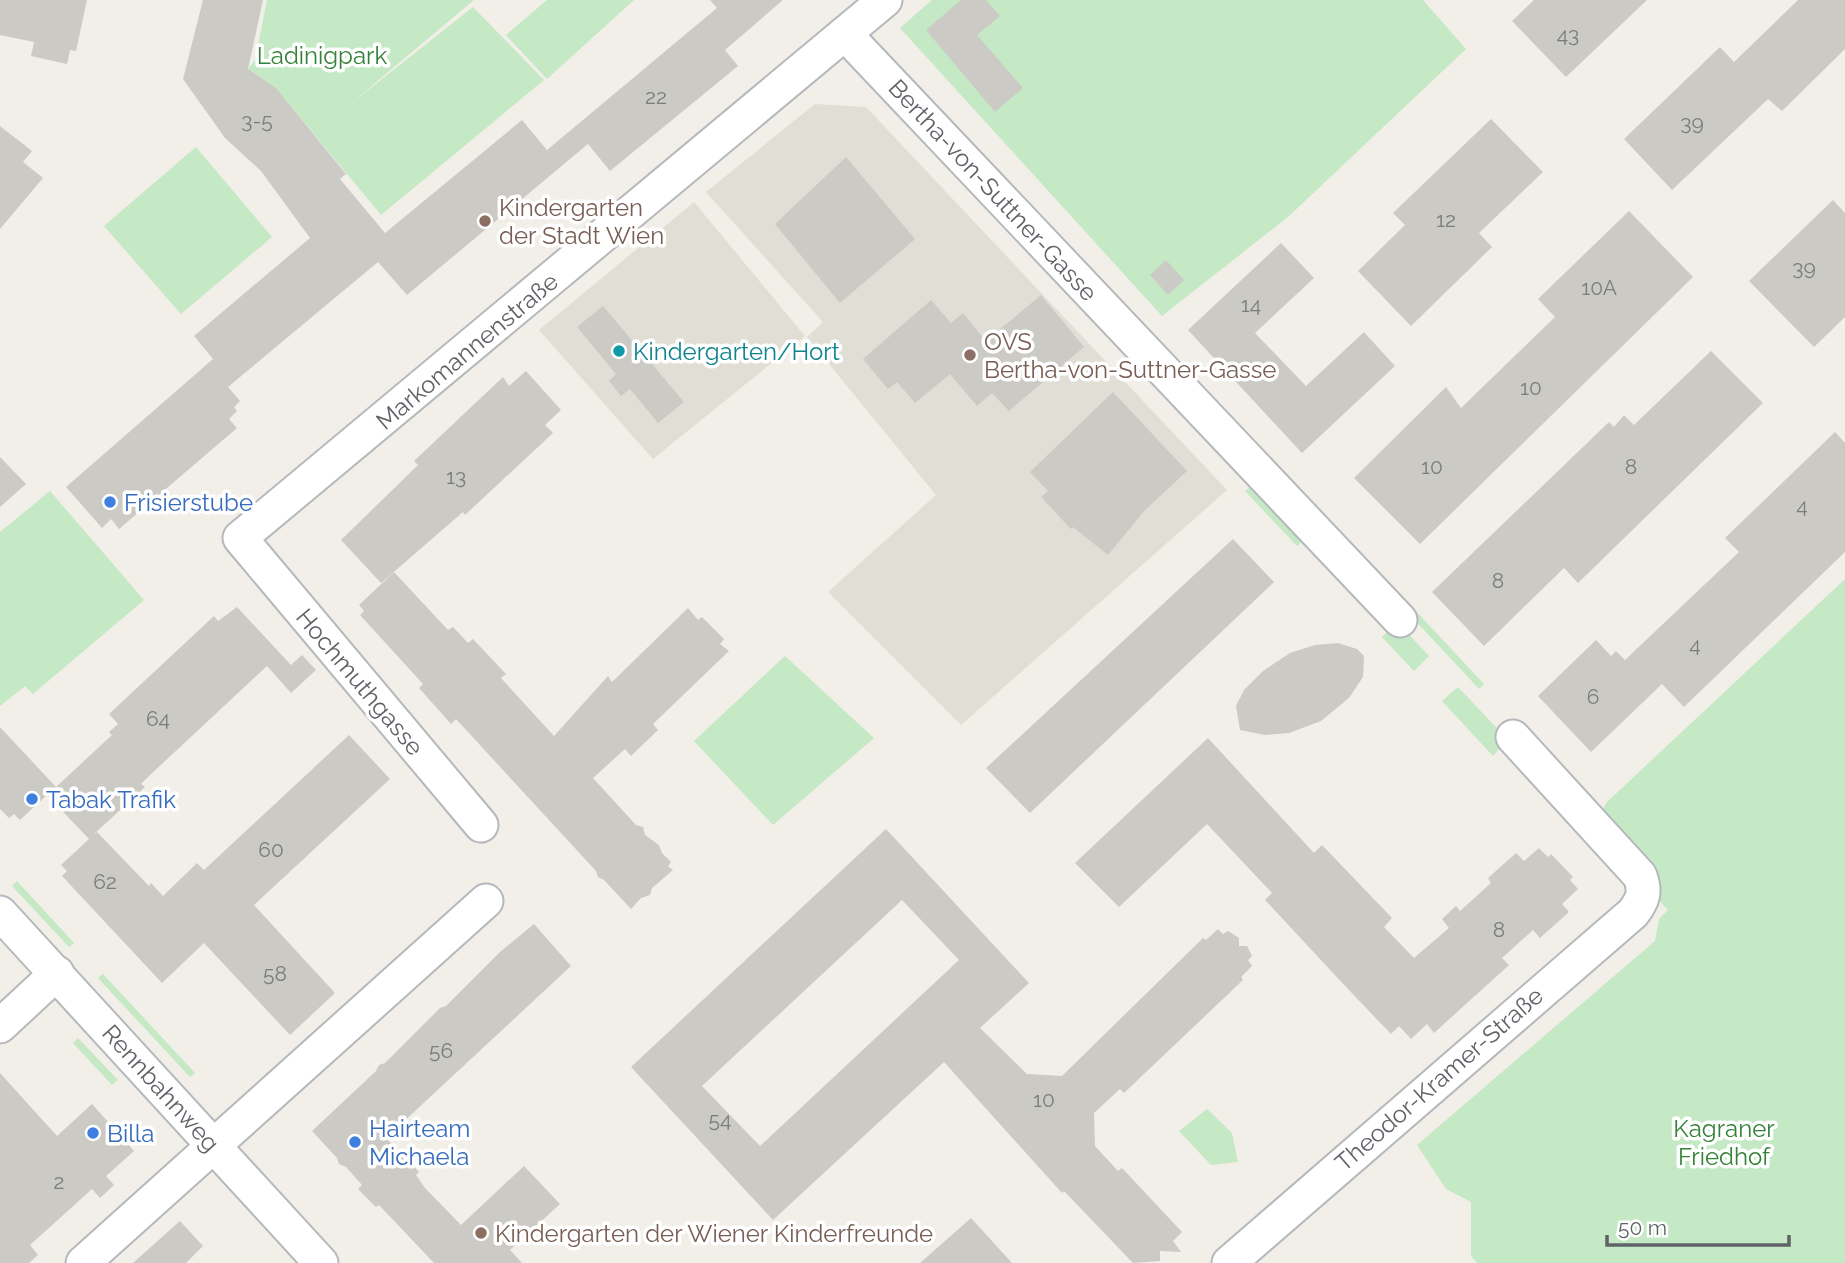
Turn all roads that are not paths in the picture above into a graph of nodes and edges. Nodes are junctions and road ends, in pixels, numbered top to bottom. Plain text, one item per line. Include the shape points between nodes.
1 (885, 0) edge
2 (845, 34) junction
3 (240, 538) joint
4 (1400, 620) dead end
5 (1513, 737) dead end
6 (481, 825) dead end
7 (486, 901) dead end
8 (0, 913) edge
9 (57, 973) junction
10 (0, 1026) edge
11 (214, 1147) junction
12 (83, 1263) edge
13 (321, 1263) edge
14 (1229, 1263) edge

1 - 2 street, Markomannenstraße
2 - 3 street, Markomannenstraße
2 - 4 street, Bertha-von-Suttner-Gasse
3 - 6 street, Hochmuthgasse
5 - 14 street, Theodor-Kramer-Straße via 1640,876 1644,893 1633,913
7 - 11 street
8 - 9 street, Rennbahnweg
9 - 10 street
9 - 11 street, Rennbahnweg
11 - 12 street
11 - 13 street, Rennbahnweg

